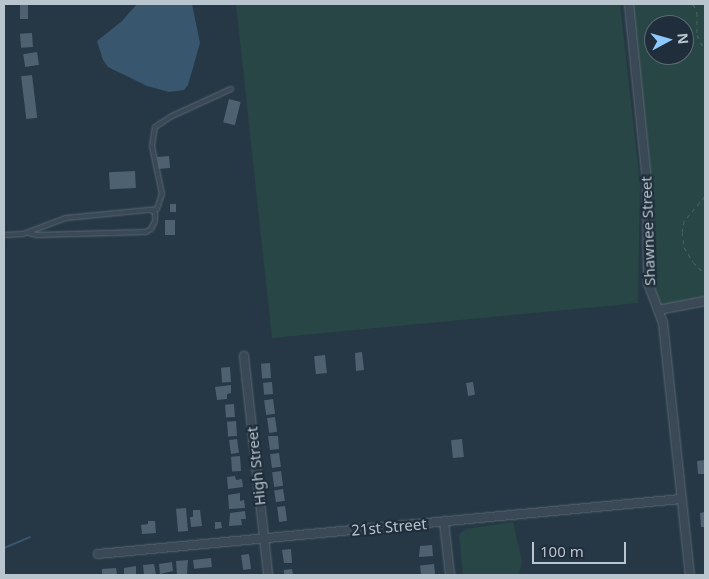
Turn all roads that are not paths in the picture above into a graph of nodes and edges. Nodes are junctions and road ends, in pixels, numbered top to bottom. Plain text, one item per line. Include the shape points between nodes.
1 (629, 4) edge
2 (231, 89) dead end
3 (151, 210) junction
4 (27, 233) junction
5 (4, 235) edge
6 (705, 301) edge
7 (658, 310) junction
8 (244, 356) dead end
9 (681, 499) junction
10 (444, 522) junction
11 (264, 538) junction
12 (98, 554) dead end
13 (268, 575) edge
14 (450, 575) edge
15 (690, 575) edge

1 - 7 street, Shawnee Street via 647,182 648,284
2 - 3 lane via 155,127 152,139 162,194 157,209
3 - 4 lane via 66,218
3 - 4 lane via 155,213 155,220 146,232
4 - 5 lane
6 - 7 street
7 - 9 street, Shawnee Street via 663,323
8 - 11 street, High Street
9 - 10 street, 21st Street
9 - 15 street, Shawnee Street
10 - 11 street, 21st Street
10 - 14 street
11 - 12 street, 21st Street
11 - 13 street, High Street

